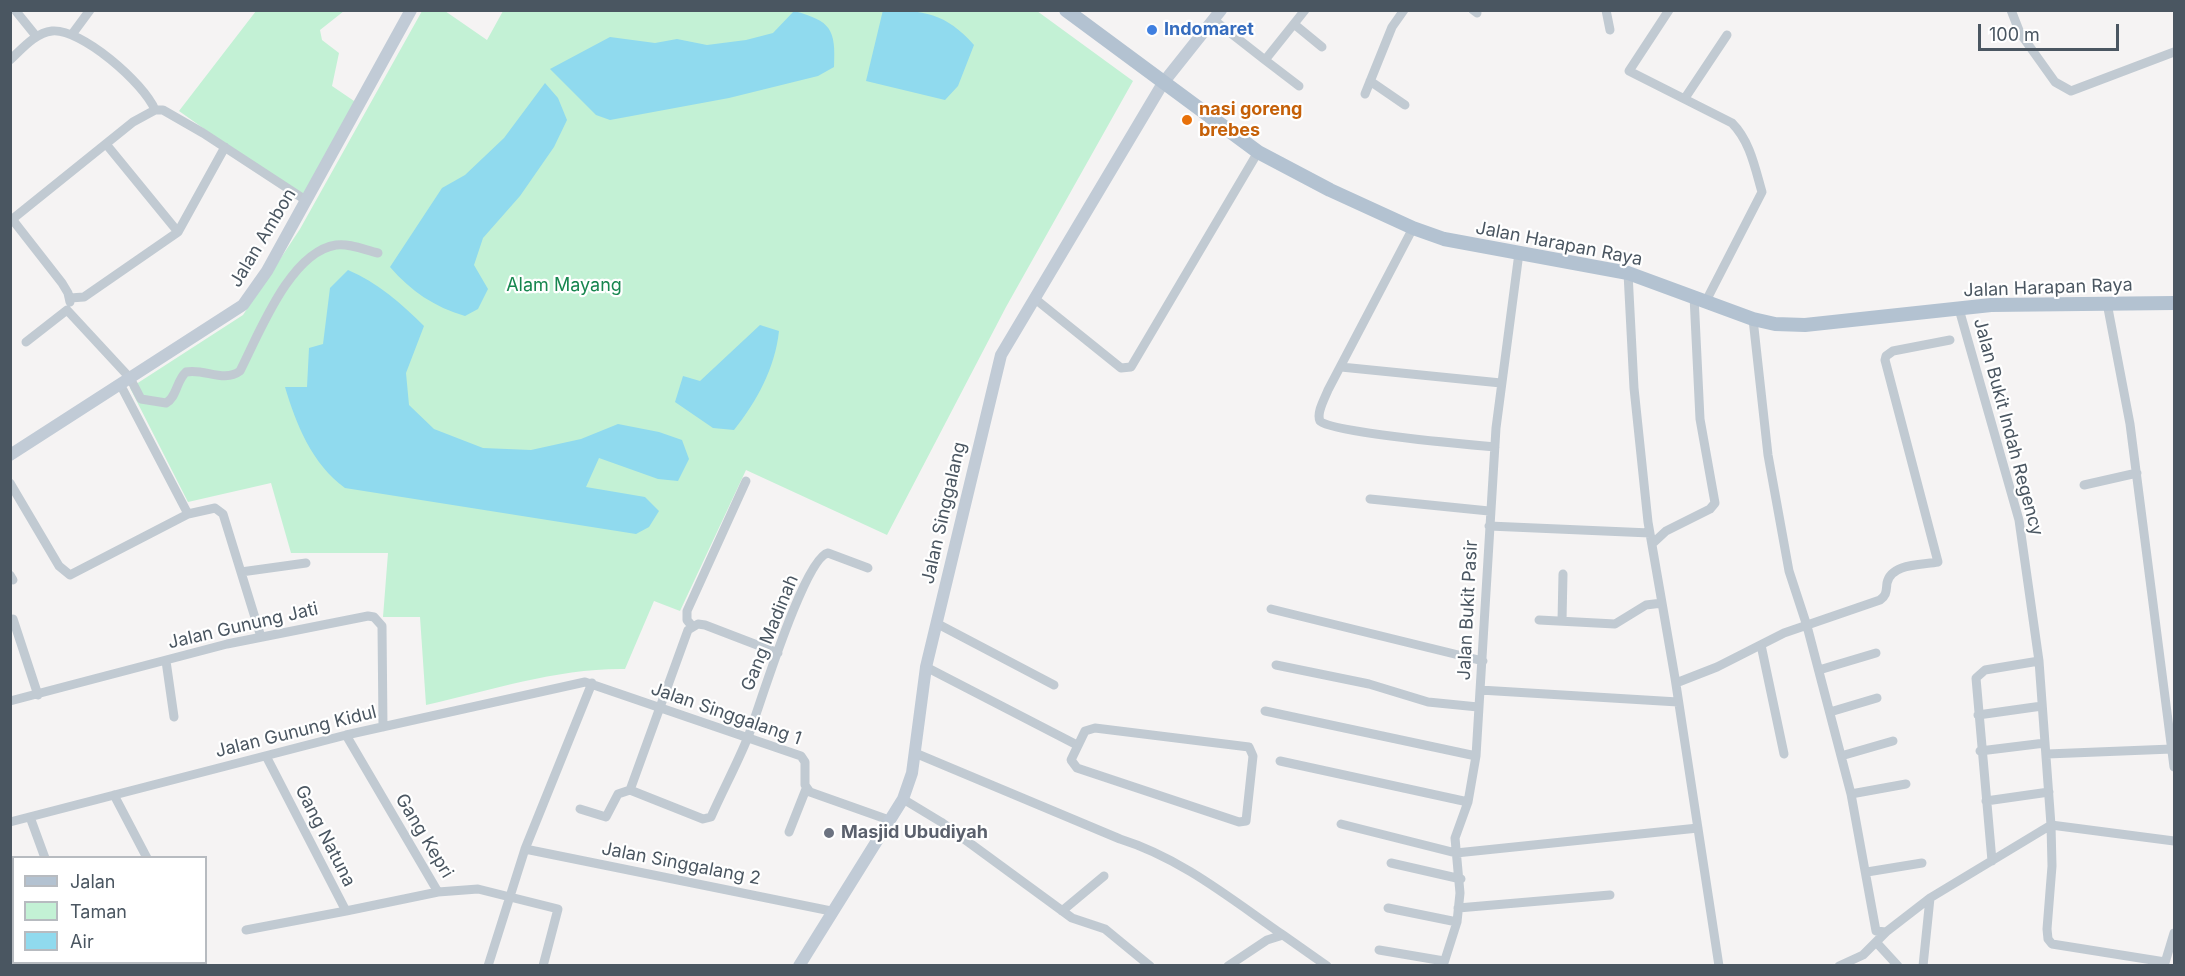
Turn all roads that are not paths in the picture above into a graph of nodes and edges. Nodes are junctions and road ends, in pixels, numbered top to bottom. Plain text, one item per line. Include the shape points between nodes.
1 (15, 10) edge
2 (90, 10) edge
3 (411, 10) edge
4 (1066, 10) edge
5 (1305, 10) edge
6 (1404, 10) edge
7 (1606, 10) edge
8 (1669, 10) edge
9 (2011, 10) edge
10 (1217, 15) edge
11 (1294, 24) junction
12 (1610, 30) dead end
13 (73, 33) junction
14 (1727, 34) dead end
15 (36, 36) junction
16 (1322, 47) dead end
17 (2175, 52) edge
18 (10, 60) edge
19 (1265, 60) junction
20 (1370, 81) junction
21 (1163, 82) junction
22 (1299, 86) dead end
23 (1365, 94) dead end
24 (1685, 98) junction
25 (1405, 105) dead end
26 (155, 110) junction
27 (106, 144) junction
28 (225, 147) junction
29 (1258, 152) junction
30 (307, 201) junction
31 (11, 220) edge
32 (1413, 228) junction
33 (178, 232) junction
34 (378, 253) dead end
35 (1519, 253) junction
36 (1628, 273) junction
37 (70, 298) junction
38 (1034, 298) junction
39 (1700, 298) junction
40 (2107, 303) junction
41 (2175, 303) edge
42 (1959, 309) junction
43 (67, 310) junction
44 (1753, 319) junction
45 (1950, 340) dead end
46 (26, 342) dead end
47 (1341, 367) junction
48 (125, 381) junction
49 (1501, 383) junction
50 (1495, 447) junction
51 (10, 454) edge
52 (2137, 473) junction
53 (746, 482) dead end
54 (10, 483) edge
55 (2084, 485) dead end
56 (1370, 499) dead end
57 (1489, 512) junction
58 (188, 514) junction
59 (1489, 526) junction
60 (1650, 533) junction
61 (1652, 544) junction
62 (306, 563) dead end
63 (868, 568) dead end
64 (241, 572) junction
65 (1563, 574) dead end
66 (1662, 603) junction
67 (1271, 609) dead end
68 (13, 619) dead end
69 (1539, 620) dead end
70 (1562, 621) junction
71 (936, 623) junction
72 (692, 626) junction
73 (1807, 626) junction
74 (261, 637) junction
75 (1761, 645) junction
76 (777, 653) junction
77 (1876, 653) dead end
78 (2039, 660) junction
79 (166, 661) junction
80 (1483, 661) junction
81 (1276, 665) dead end
82 (926, 667) junction
83 (1818, 670) junction
84 (592, 683) junction
85 (1676, 683) junction
86 (1054, 686) dead end
87 (1480, 690) junction
88 (38, 695) junction
89 (1877, 698) dead end
90 (10, 701) edge
91 (1678, 702) junction
92 (2042, 706) junction
93 (1478, 707) junction
94 (661, 710) junction
95 (1265, 711) dead end
96 (1830, 712) junction
97 (1978, 715) junction
98 (174, 717) dead end
99 (383, 727) junction
100 (346, 735) junction
101 (748, 737) junction
102 (1893, 741) dead end
103 (2045, 743) junction
104 (1077, 745) junction
105 (2172, 749) junction
106 (1980, 751) junction
107 (915, 753) junction
108 (1784, 754) dead end
109 (2046, 754) junction
110 (266, 756) junction
111 (1476, 756) junction
112 (1841, 756) junction
113 (1281, 761) dead end
114 (2175, 766) edge
115 (1906, 784) dead end
116 (806, 789) junction
117 (630, 790) junction
118 (2049, 792) junction
119 (1851, 794) junction
120 (114, 795) junction
121 (903, 799) junction
122 (1986, 801) junction
123 (1468, 802) junction
124 (580, 809) dead end
125 (30, 817) junction
126 (889, 820) junction
127 (10, 822) edge
128 (1341, 824) dead end
129 (2052, 825) junction
130 (1698, 828) junction
131 (789, 832) dead end
132 (2175, 842) edge
133 (525, 849) junction
134 (1456, 853) junction
135 (44, 856) edge
136 (146, 856) edge
137 (1992, 861) junction
138 (1391, 863) dead end
139 (1922, 863) dead end
140 (1866, 872) junction
141 (1104, 876) dead end
142 (1461, 879) junction
143 (438, 892) junction
144 (510, 895) junction
145 (1610, 895) dead end
146 (1930, 898) junction
147 (1388, 908) dead end
148 (1458, 908) junction
149 (346, 911) junction
150 (831, 911) junction
151 (1062, 911) junction
152 (1456, 922) junction
153 (246, 930) dead end
154 (1886, 932) junction
155 (2175, 933) edge
156 (1283, 935) junction
157 (1876, 942) junction
158 (1379, 950) dead end
159 (1443, 963) edge
160 (2165, 964) edge
161 (488, 966) edge
162 (543, 966) edge
163 (799, 966) edge
164 (1150, 966) edge
165 (1228, 966) edge
166 (1328, 966) edge
167 (1719, 966) edge
168 (1839, 966) edge
169 (1898, 966) edge
170 (1923, 966) edge

1 - 15 street
2 - 13 street
3 - 30 main road, Jalan Ambon
4 - 21 main road, Jalan Harapan Raya
5 - 11 street
6 - 20 street via 1392,27
7 - 12 street
8 - 24 street via 1629,71
9 - 17 street via 2020,33 2055,82 2071,91
10 - 19 street
10 - 21 main road, Jalan Singgalang
11 - 16 street
11 - 19 street
13 - 15 street via 49,31
13 - 26 street via 146,92
14 - 24 street
15 - 18 street
19 - 22 street
20 - 23 street
20 - 25 street
21 - 29 main road, Jalan Harapan Raya
21 - 38 main road, Jalan Singgalang
24 - 39 street via 1740,131 1762,192
26 - 27 street
26 - 28 street via 163,110
27 - 31 street
27 - 33 street
28 - 30 street
28 - 33 street
29 - 32 main road, Jalan Harapan Raya
29 - 38 street via 1131,367 1121,368
30 - 48 main road, Jalan Ambon via 243,305
31 - 37 street
32 - 35 main road, Jalan Harapan Raya via 1444,239
32 - 47 street
33 - 37 street via 84,297
34 - 48 street via 335,245 320,250 282,290 237,373 221,376 186,372 166,403 141,399
35 - 36 main road, Jalan Harapan Raya
35 - 49 street, Jalan Bukit Pasir
36 - 39 main road, Jalan Harapan Raya
36 - 60 street via 1634,388
37 - 43 street
38 - 71 main road, Jalan Singgalang via 998,363
39 - 44 main road, Jalan Harapan Raya
39 - 61 street via 1700,419 1715,502 1710,509 1666,531
40 - 41 main road, Jalan Harapan Raya
40 - 42 main road, Jalan Harapan Raya
40 - 52 street
42 - 44 main road, Jalan Harapan Raya via 1805,326
42 - 78 street, Jalan Bukit Indah Regency via 2019,520
43 - 46 street
43 - 48 street
44 - 73 street via 1768,455 1789,571
45 - 73 street via 1893,351 1885,360 1938,562 1893,571 1880,600
47 - 49 street
47 - 50 street via 1318,415 1323,424
48 - 51 main road, Jalan Ambon
48 - 58 street
49 - 50 street, Jalan Bukit Pasir
50 - 57 street, Jalan Bukit Pasir
52 - 55 street
52 - 105 street
53 - 72 street via 687,611
54 - 58 street via 59,566 70,575
56 - 57 street
57 - 59 street, Jalan Bukit Pasir
58 - 64 street via 214,508 223,514
59 - 60 street
59 - 80 street, Jalan Bukit Pasir
60 - 61 street
61 - 66 street
62 - 64 street
63 - 76 street, Gang Madinah via 822,554 800,594
64 - 74 street
65 - 70 street
66 - 70 street via 1646,605 1615,624
66 - 85 street
67 - 80 street
68 - 88 street
69 - 70 street
71 - 82 main road, Jalan Singgalang
71 - 86 street
72 - 76 street via 705,625
72 - 94 street
73 - 75 street
73 - 83 street
74 - 79 street, Jalan Gunung Jati
74 - 99 street, Jalan Gunung Jati via 374,617 382,626
75 - 85 street
75 - 108 street
76 - 101 street, Gang Madinah
77 - 83 street
78 - 92 street, Jalan Bukit Indah Regency
78 - 97 street via 1978,674
79 - 88 street, Jalan Gunung Jati
79 - 98 street
80 - 87 street, Jalan Bukit Pasir
81 - 93 street via 1369,684 1428,702
82 - 104 street
82 - 107 main road, Jalan Singgalang
83 - 96 street
84 - 94 street, Jalan Singgalang 1
84 - 99 street, Jalan Gunung Kidul via 577,683
84 - 133 street
85 - 91 street
87 - 91 street
87 - 93 street, Jalan Bukit Pasir
88 - 90 street, Jalan Gunung Jati
89 - 96 street
91 - 130 street
92 - 97 street
92 - 103 street, Jalan Bukit Indah Regency
93 - 111 street, Jalan Bukit Pasir
94 - 101 street, Jalan Singgalang 1
94 - 117 street
95 - 111 street
96 - 112 street
97 - 106 street
99 - 100 street, Jalan Gunung Kidul
100 - 110 street, Jalan Gunung Kidul
100 - 143 street, Gang Kepri
101 - 116 street, Jalan Singgalang 1 via 804,759
101 - 117 street, Gang Madinah via 707,819
102 - 112 street
103 - 106 street
103 - 109 street, Jalan Bukit Indah Regency
104 - 104 street via 1071,760 1077,768 1239,822 1246,821 1253,756 1249,747 1095,728 1085,731
105 - 109 street
105 - 114 street
106 - 122 street
107 - 121 main road, Jalan Singgalang
107 - 156 street via 1100,831 1148,847
109 - 118 street, Jalan Bukit Indah Regency
110 - 120 street, Jalan Gunung Kidul
110 - 149 street, Gang Natuna
111 - 123 street, Jalan Bukit Pasir
112 - 119 street
113 - 123 street
115 - 119 street
116 - 126 street
116 - 131 street
117 - 124 street via 618,794 606,817
118 - 122 street
118 - 129 street, Jalan Bukit Indah Regency
119 - 140 street
120 - 125 street, Jalan Gunung Kidul
120 - 136 street
121 - 126 main road, Jalan Singgalang
121 - 151 street via 941,822
122 - 137 street
123 - 134 street, Jalan Bukit Pasir via 1455,838
125 - 127 street, Jalan Gunung Kidul
125 - 135 street
126 - 150 main road, Jalan Singgalang
128 - 134 street
129 - 132 street
129 - 137 street
129 - 160 street, Jalan Bukit Indah Regency via 2048,939 2058,947
130 - 134 street
130 - 167 street
133 - 144 street
133 - 150 street, Jalan Singgalang 2
134 - 142 street, Jalan Bukit Pasir
137 - 146 street
138 - 142 street
139 - 140 street
140 - 154 street via 1875,929
141 - 151 street
142 - 148 street, Jalan Bukit Pasir
143 - 144 street, Gang Kepri via 478,889
143 - 149 street, Gang Natuna
144 - 161 street
144 - 162 street, Gang Kepri via 558,909
145 - 148 street
146 - 154 street
146 - 170 street
147 - 152 street
148 - 152 street, Jalan Bukit Pasir
149 - 153 street
150 - 163 main road, Jalan Singgalang
151 - 164 street via 1105,929
152 - 159 street, Jalan Bukit Pasir
154 - 157 street
155 - 160 street
156 - 165 street via 1267,940
156 - 166 street
157 - 168 street via 1863,955
157 - 169 street
158 - 159 street

